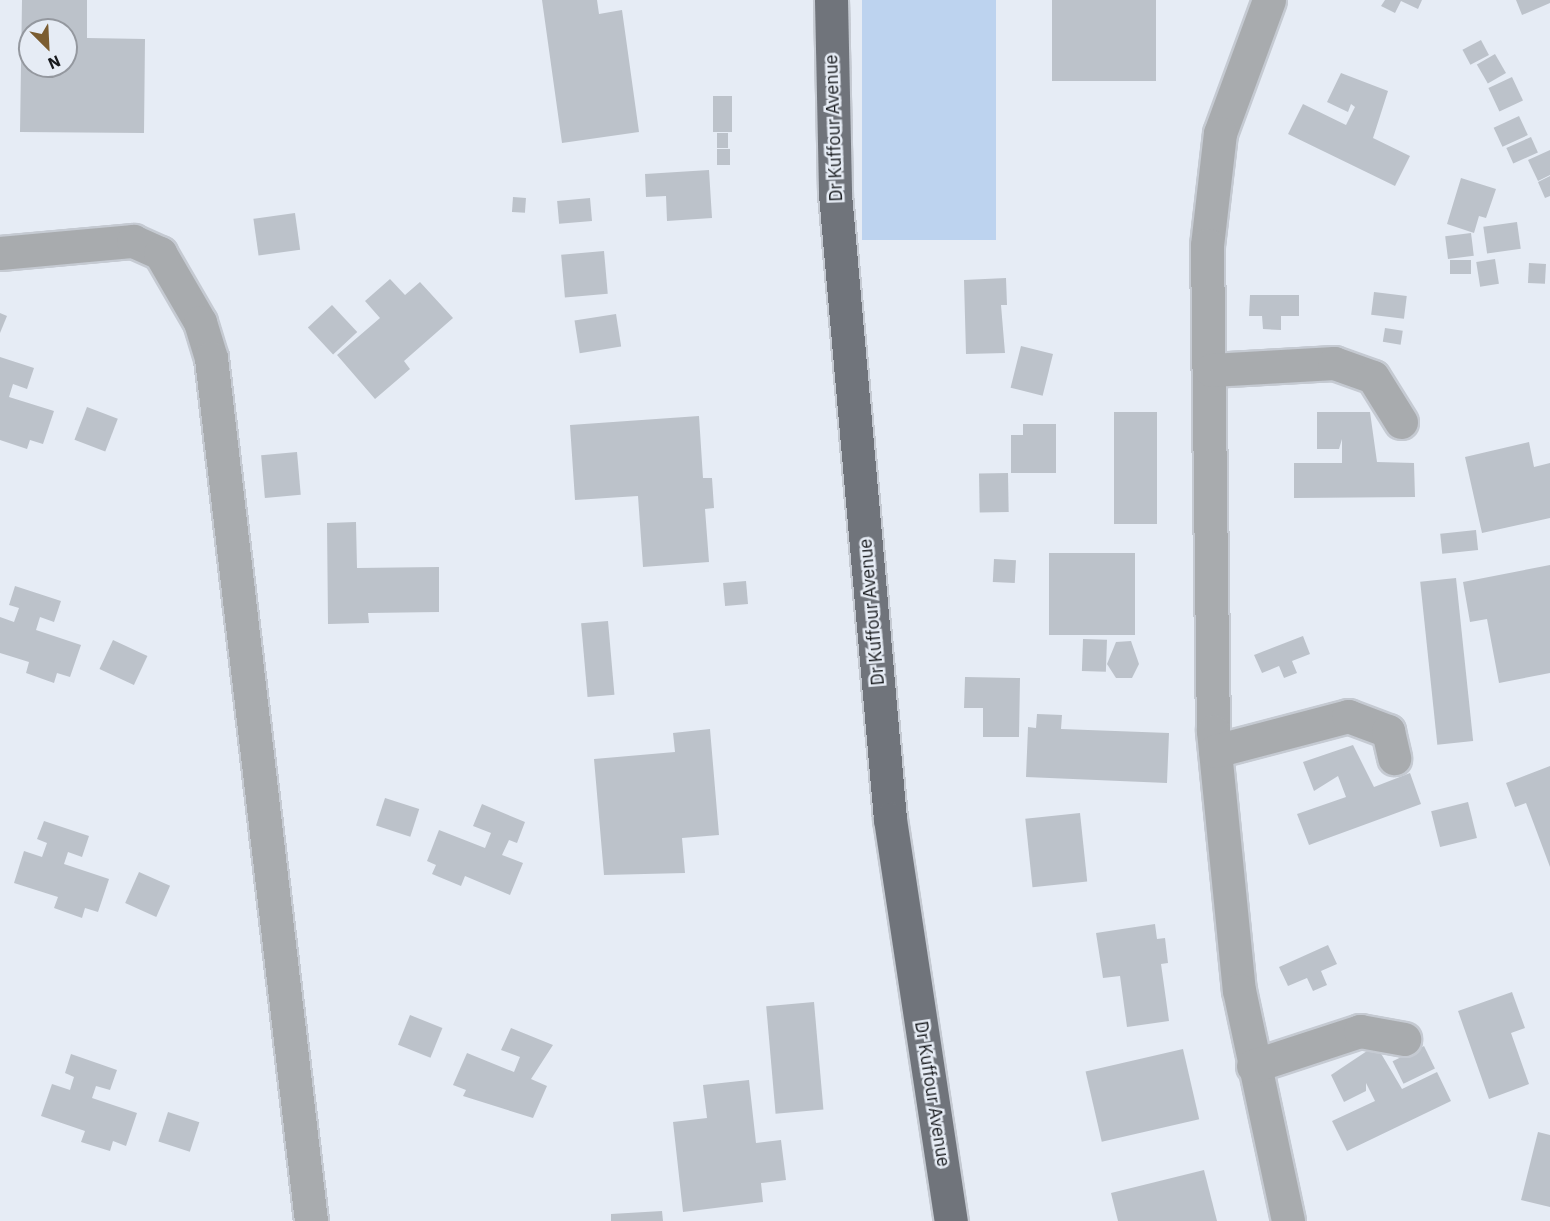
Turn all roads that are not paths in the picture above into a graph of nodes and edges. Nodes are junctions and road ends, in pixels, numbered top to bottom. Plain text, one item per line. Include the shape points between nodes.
1 (831, 0) edge
2 (1269, 0) edge
3 (0, 253) edge
4 (1211, 370) junction
5 (1401, 422) dead end
6 (1215, 751) junction
7 (1394, 758) dead end
8 (1404, 1039) dead end
9 (1253, 1066) junction
10 (311, 1221) edge
11 (951, 1221) edge
12 (1288, 1221) edge

1 - 11 main road, Dr Kuffour Avenue via 835,194 890,819
2 - 4 street via 1220,133 1207,245
3 - 10 street via 133,241 160,253 200,322 211,357
4 - 5 street via 1334,363 1373,378
4 - 6 street
6 - 7 street via 1348,716 1388,731
6 - 9 street via 1224,869
8 - 9 street via 1360,1031
9 - 12 street

